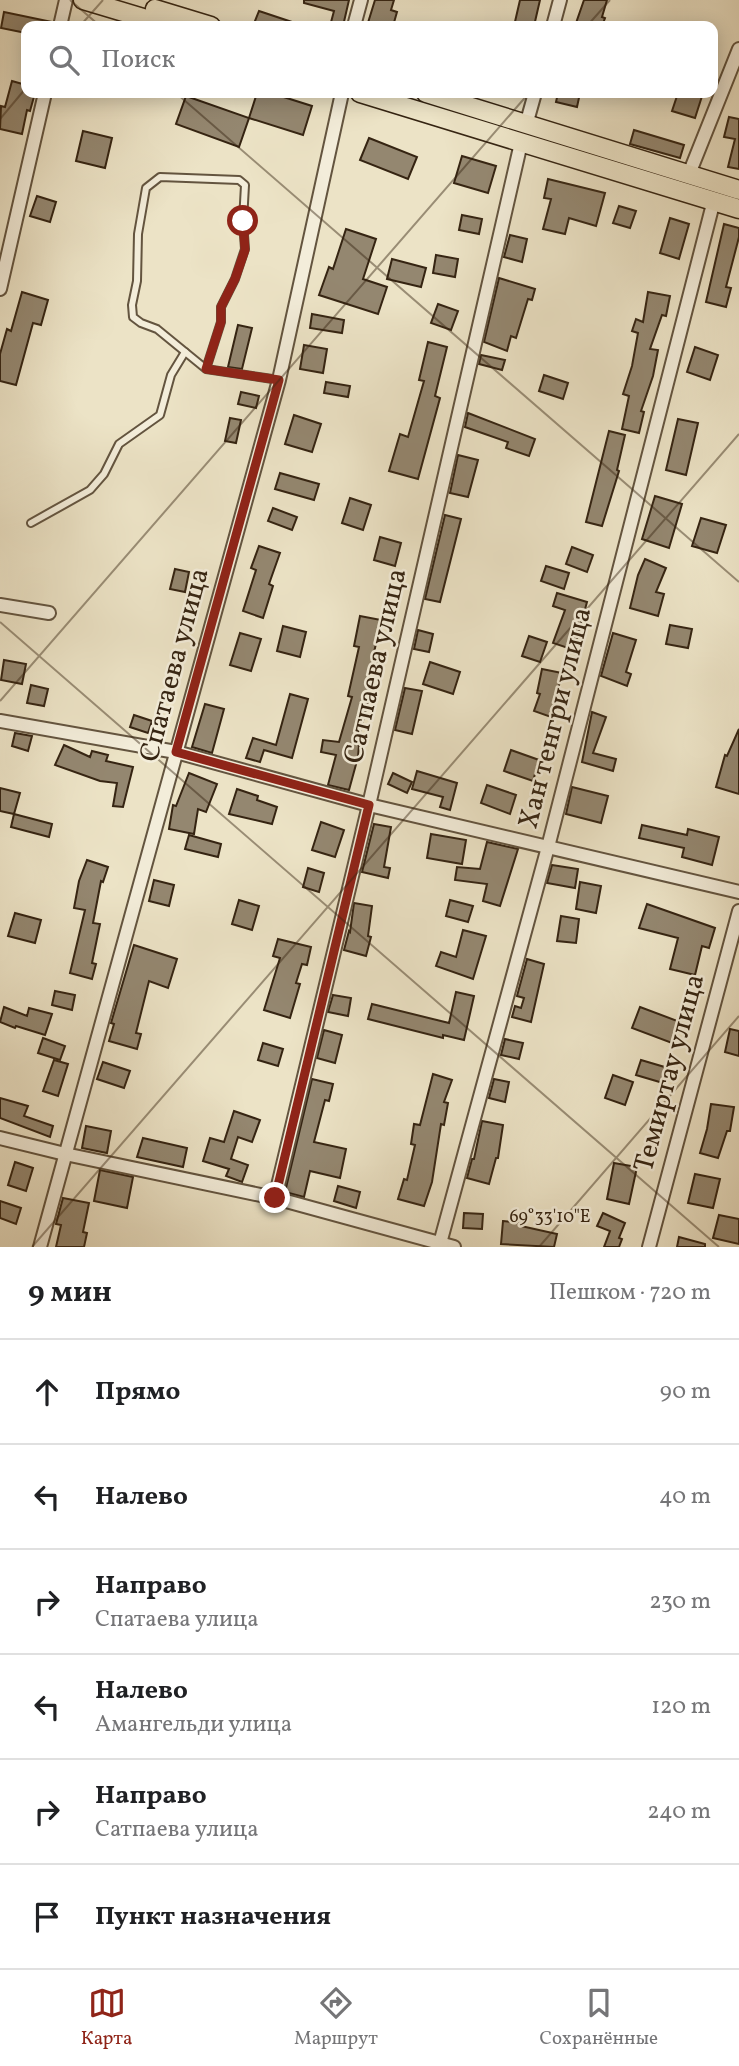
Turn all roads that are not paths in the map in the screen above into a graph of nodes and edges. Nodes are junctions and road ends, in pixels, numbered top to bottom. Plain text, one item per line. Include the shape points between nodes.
1 (66, 0) edge
2 (83, 0) edge
3 (126, 0) edge
4 (361, 0) edge
5 (560, 0) edge
6 (165, 12) edge
7 (61, 21) edge
8 (195, 21) edge
9 (355, 21) edge
10 (554, 21) edge
11 (739, 48) edge
12 (44, 98) edge
13 (341, 98) edge
14 (376, 98) edge
15 (442, 98) edge
16 (534, 98) edge
17 (526, 125) junction
18 (521, 143) junction
19 (689, 174) junction
20 (739, 190) edge
21 (714, 200) junction
22 (739, 209) edge
23 (0, 289) edge
24 (185, 352) junction
25 (206, 369) junction
26 (279, 380) junction
27 (31, 523) dead end
28 (0, 605) edge
29 (49, 612) dead end
30 (0, 721) edge
31 (176, 752) junction
32 (369, 805) junction
33 (548, 847) junction
34 (739, 892) edge
35 (739, 911) edge
36 (0, 1138) edge
37 (65, 1154) junction
38 (275, 1198) junction
39 (439, 1245) edge
40 (40, 1247) edge
41 (454, 1247) edge
42 (649, 1247) edge

1 - 7 street
2 - 6 main road
3 - 6 main road
4 - 9 street
5 - 10 street
6 - 8 main road
11 - 19 street
12 - 23 street
13 - 26 street, Спатаева улица
14 - 18 main road
15 - 17 main road
16 - 17 street
17 - 19 main road
18 - 21 main road
18 - 32 street, Сатпаева улица
19 - 20 main road
21 - 22 main road
21 - 33 street, Хан тенгри улица
24 - 25 lane
24 - 25 lane via 133,317 146,188 160,177 239,180 245,186 245,250 221,307 221,322
24 - 27 lane via 171,375 160,415 120,444 90,490
25 - 26 lane
26 - 31 street, Спатаева улица
28 - 29 street
30 - 31 street
31 - 32 street
31 - 37 street, Спатаева улица
32 - 33 street
32 - 38 street, Сатпаева улица
33 - 34 street
33 - 39 street, Хан тенгри улица
35 - 42 street, Темиртау улица
36 - 37 street
37 - 38 street
37 - 40 street, Спатаева улица
38 - 39 street
39 - 41 street

